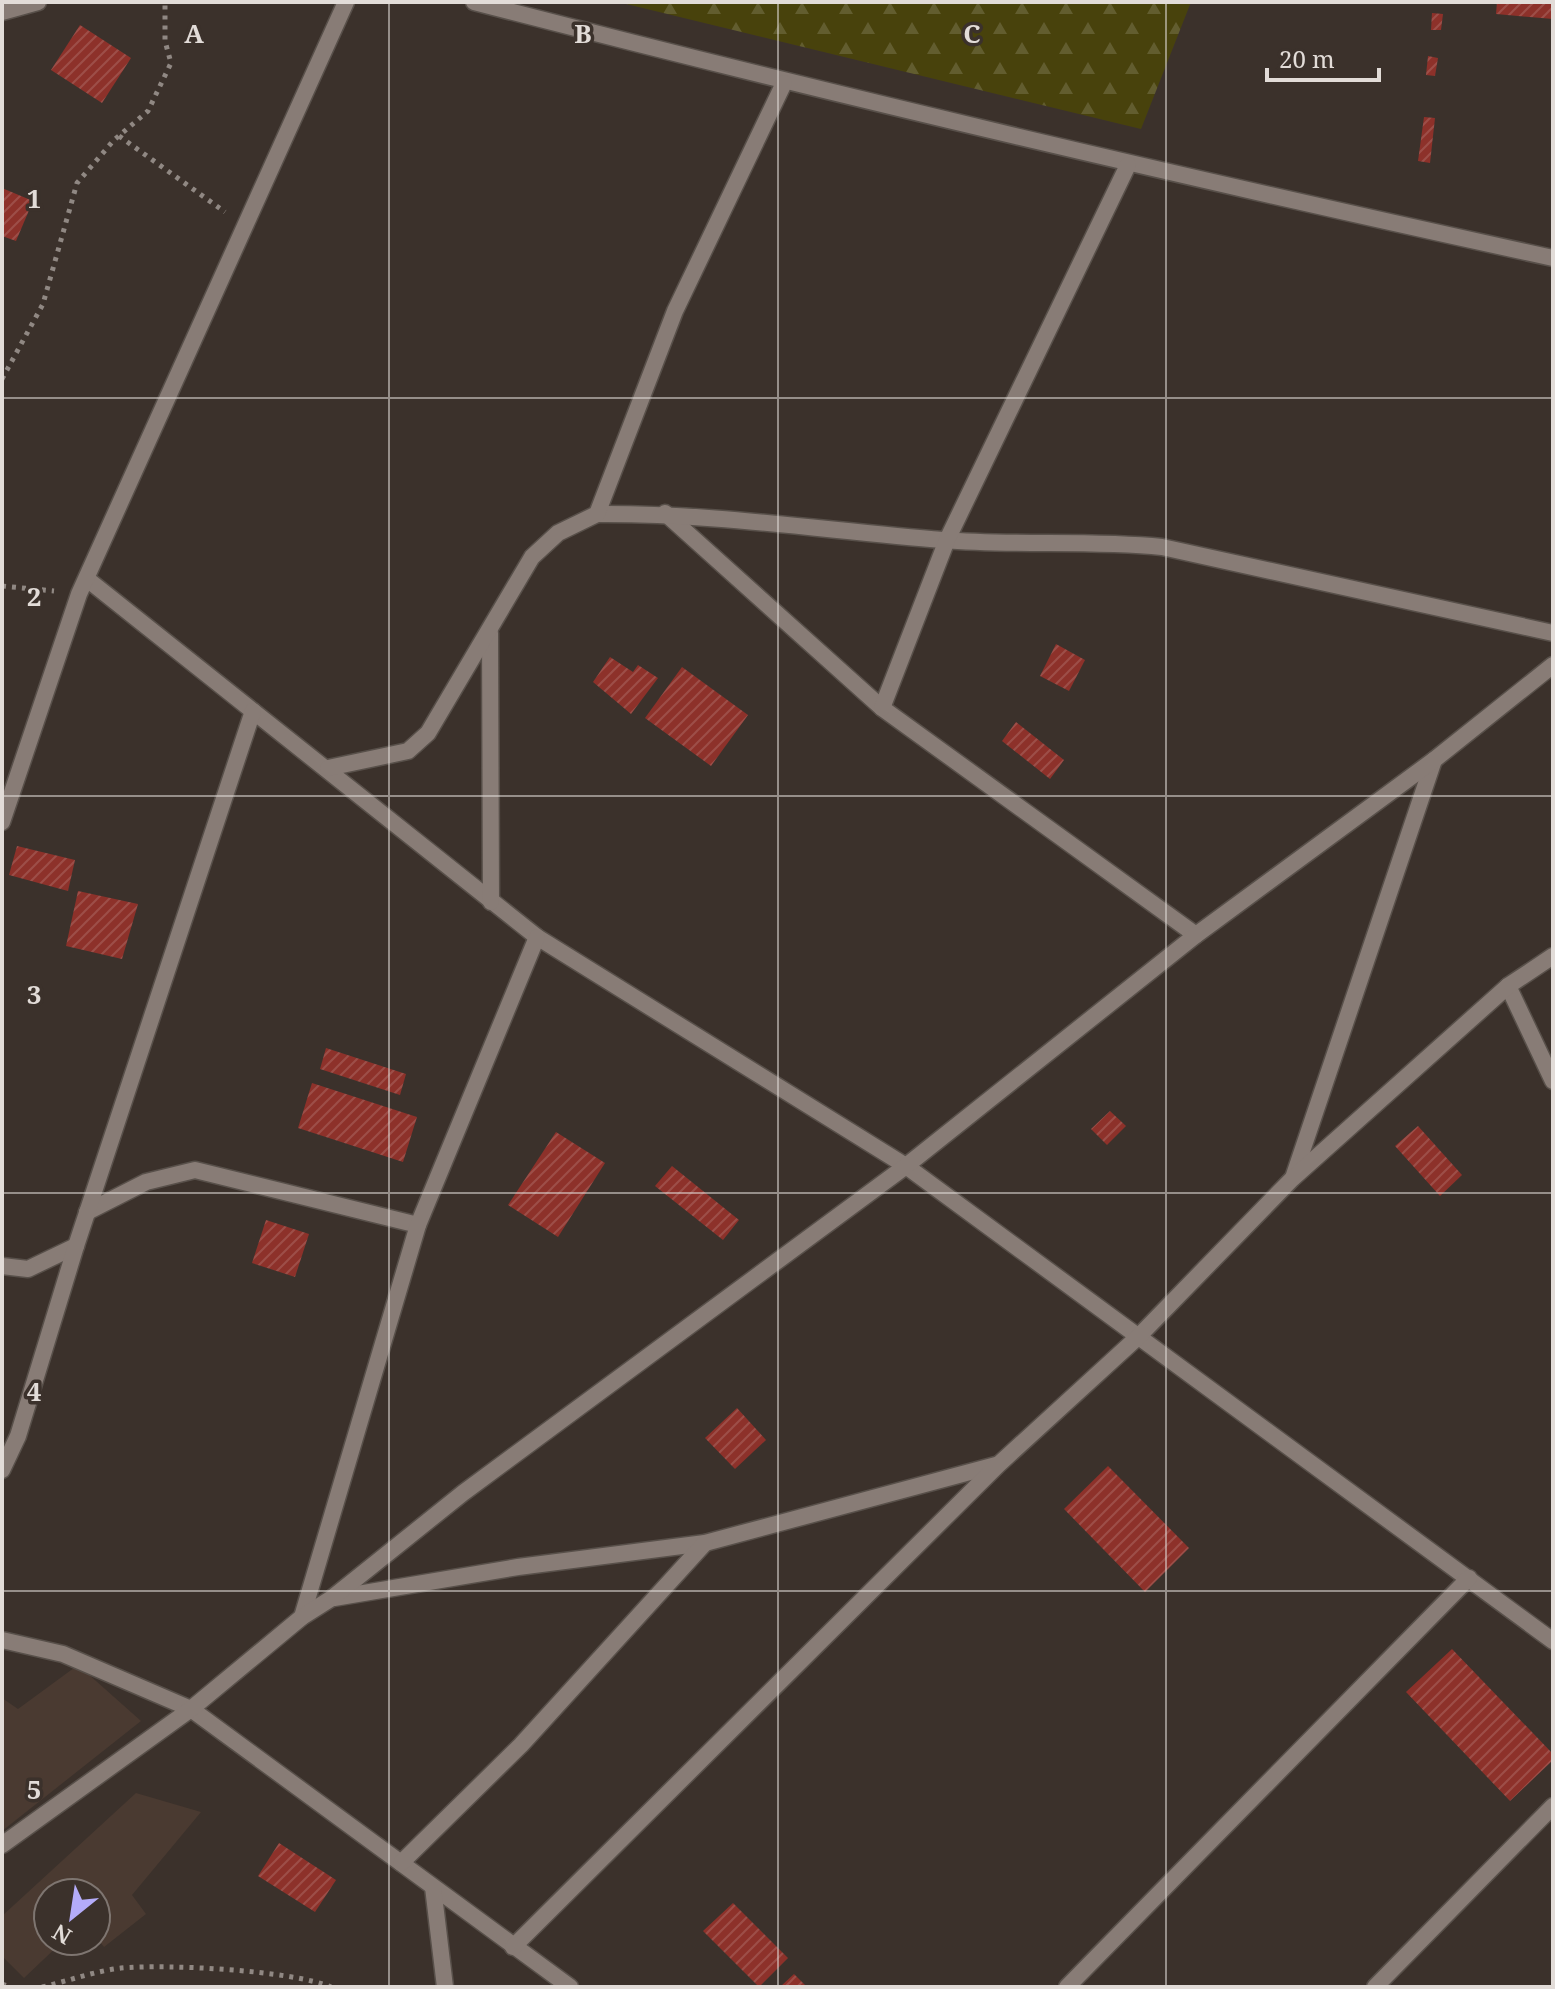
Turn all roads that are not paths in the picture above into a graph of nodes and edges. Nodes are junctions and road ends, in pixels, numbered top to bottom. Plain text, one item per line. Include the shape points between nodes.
1 (38, 2) edge
2 (346, 2) edge
3 (474, 2) edge
4 (2, 12) edge
5 (784, 83) junction
6 (1128, 165) junction
7 (1553, 258) edge
8 (665, 513) junction
9 (597, 514) junction
10 (947, 540) junction
11 (83, 586) junction
12 (490, 631) junction
13 (1553, 633) edge
14 (1553, 665) edge
15 (882, 708) junction
16 (253, 711) junction
17 (1434, 760) junction
18 (328, 768) junction
19 (7, 793) edge
20 (2, 822) edge
21 (491, 902) junction
22 (1196, 935) junction
23 (537, 937) junction
24 (1553, 956) edge
25 (1508, 986) junction
26 (1553, 1081) edge
27 (906, 1166) junction
28 (1292, 1179) junction
29 (87, 1212) junction
30 (418, 1225) junction
31 (76, 1246) junction
32 (2, 1266) edge
33 (1139, 1336) junction
34 (998, 1465) junction
35 (2, 1470) edge
36 (705, 1543) junction
37 (1469, 1578) junction
38 (332, 1598) junction
39 (302, 1617) junction
40 (2, 1640) edge
41 (1553, 1641) edge
42 (191, 1709) junction
43 (1553, 1806) edge
44 (2, 1845) edge
45 (401, 1863) junction
46 (433, 1887) junction
47 (513, 1947) junction
48 (445, 1987) edge
49 (570, 1987) edge
50 (1067, 1987) edge
51 (1375, 1987) edge

1 - 4 street
2 - 11 street
3 - 5 street
5 - 6 street
5 - 9 street via 675,311
6 - 7 street
6 - 10 street
8 - 9 street
8 - 10 street
8 - 15 street
9 - 12 street via 558,533 532,557
10 - 13 street via 1162,547
10 - 15 street
11 - 16 street
11 - 19 street
12 - 18 street via 428,733 408,751
12 - 21 street
14 - 17 street
15 - 22 street
16 - 18 street
16 - 29 street
17 - 22 street
17 - 28 street
18 - 21 street
19 - 20 street
21 - 23 street
22 - 27 street
23 - 27 street
23 - 30 street
24 - 25 street
25 - 26 street
25 - 28 street
27 - 33 street
27 - 38 street via 463,1493
28 - 33 street
29 - 30 street via 146,1182 195,1170
29 - 31 street
30 - 39 street
31 - 32 street via 28,1269
31 - 35 street via 18,1436
33 - 34 street
33 - 37 street
34 - 36 street
34 - 47 street
36 - 38 street
36 - 45 street via 521,1745
37 - 41 street
37 - 50 street
38 - 39 street
39 - 42 street
40 - 42 street via 63,1654
42 - 44 street
42 - 45 street
43 - 51 street
45 - 46 street
46 - 47 street
46 - 48 street
47 - 49 street

